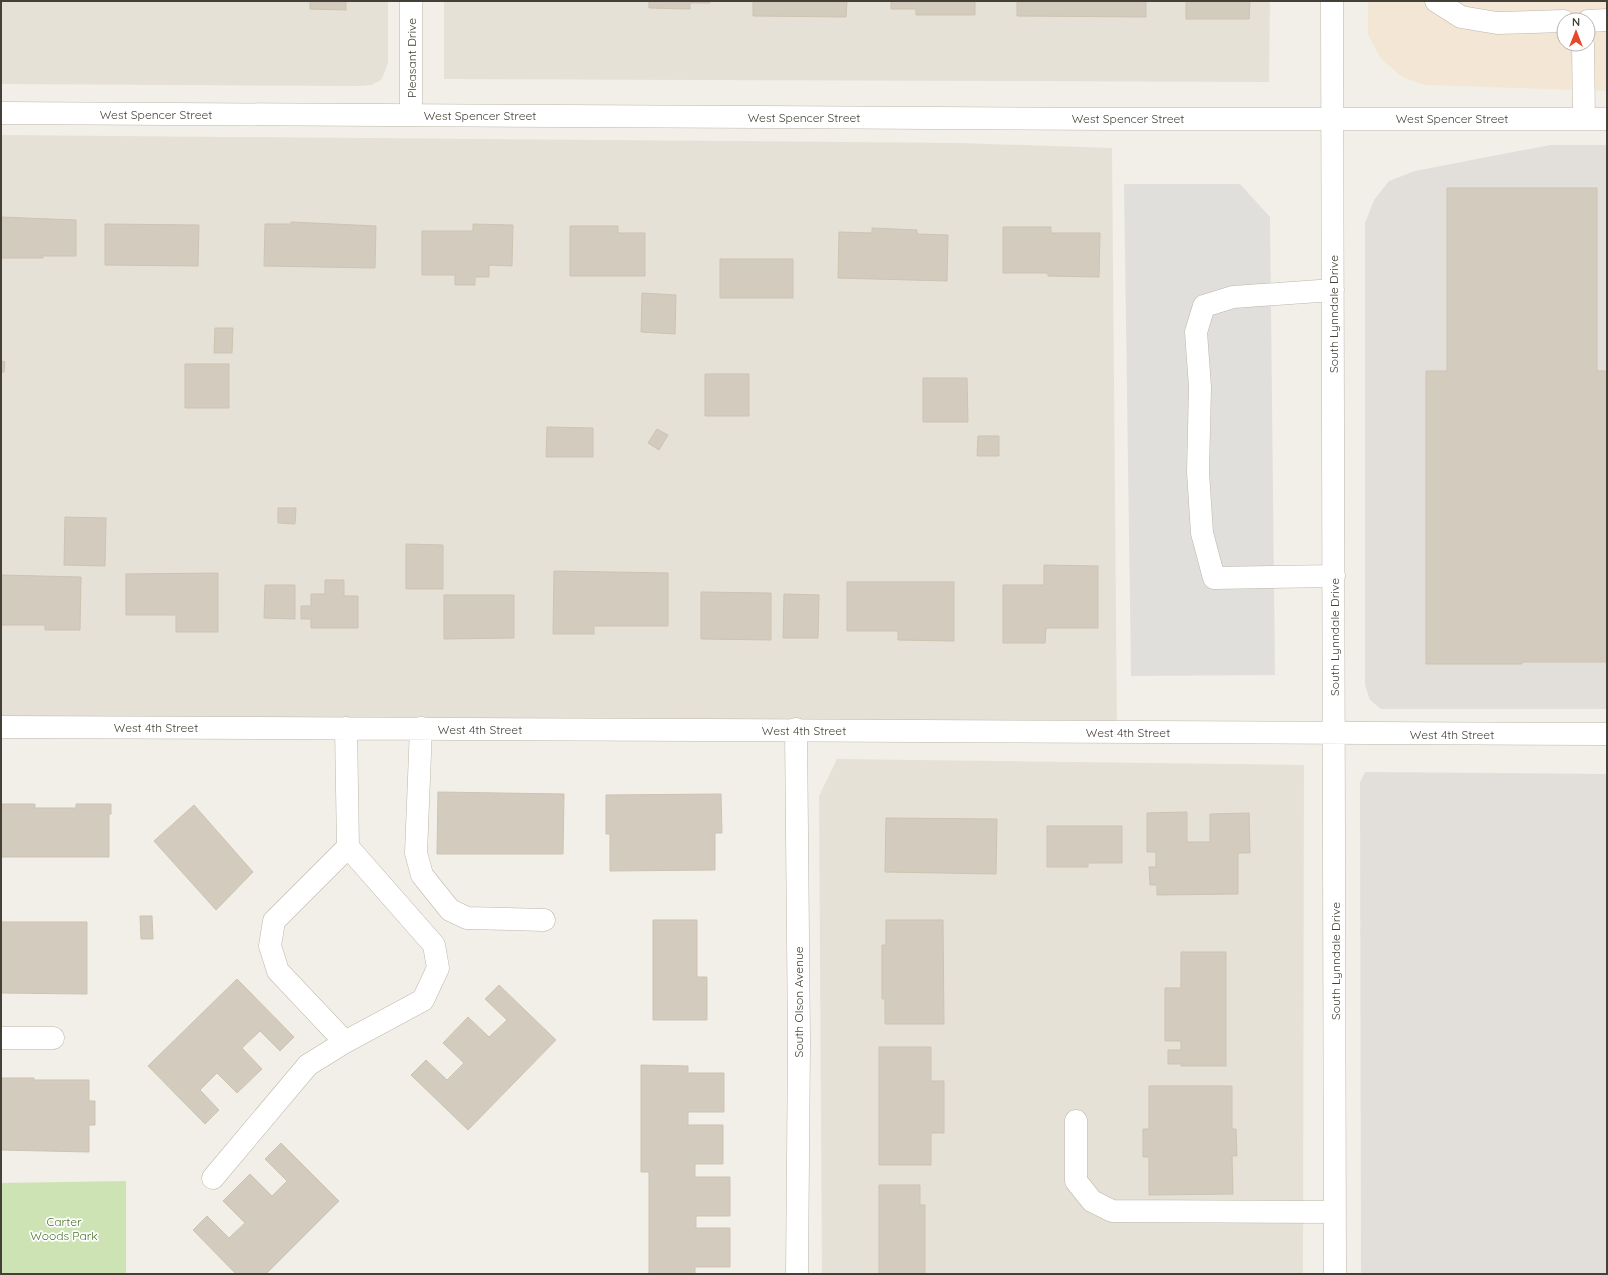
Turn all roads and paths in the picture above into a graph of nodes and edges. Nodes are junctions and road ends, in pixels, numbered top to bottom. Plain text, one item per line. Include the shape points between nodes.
1 (411, 1) edge
2 (1332, 1) edge
3 (1436, 1) edge
4 (1607, 20) edge
5 (1556, 21) edge
6 (1596, 21) edge
7 (1583, 52) edge
8 (1, 113) edge
9 (411, 115) junction
10 (1332, 118) junction
11 (1584, 119) junction
12 (1607, 119) edge
13 (1333, 290) junction
14 (1334, 576) junction
15 (1, 727) edge
16 (346, 728) junction
17 (421, 728) junction
18 (796, 729) junction
19 (1334, 734) junction
20 (1607, 734) edge
21 (348, 847) junction
22 (544, 920) dead end
23 (1, 1038) edge
24 (53, 1038) dead end
25 (345, 1042) junction
26 (1076, 1121) dead end
27 (213, 1178) dead end
28 (1335, 1212) junction
29 (797, 1274) edge
30 (1335, 1274) edge

1 - 9 street, Pleasant Drive
2 - 10 street, South Lynndale Drive
3 - 5 street via 1461,17 1497,23
4 - 6 street
7 - 11 street
8 - 9 street, West Spencer Street
9 - 10 street, West Spencer Street
10 - 11 street, West Spencer Street
10 - 13 street, South Lynndale Drive
11 - 12 street, West Spencer Street
13 - 14 street, South Lynndale Drive
13 - 14 street via 1233,297 1204,306 1196,332 1200,387 1198,472 1202,533 1214,578
14 - 19 street, South Lynndale Drive
15 - 16 street, West 4th Street
16 - 17 street, West 4th Street
16 - 21 street
17 - 18 street, West 4th Street
17 - 22 street via 416,853 422,875 450,910 467,918
18 - 19 street, West 4th Street
18 - 29 street, South Olson Avenue via 799,1043
19 - 20 street, West 4th Street
19 - 28 street, South Lynndale Drive
21 - 25 street via 274,921 270,946 278,971
21 - 25 street via 434,945 438,968 423,1000
23 - 24 street
25 - 27 street via 308,1065
26 - 28 street via 1076,1181 1092,1201 1112,1211
28 - 30 street, South Lynndale Drive

